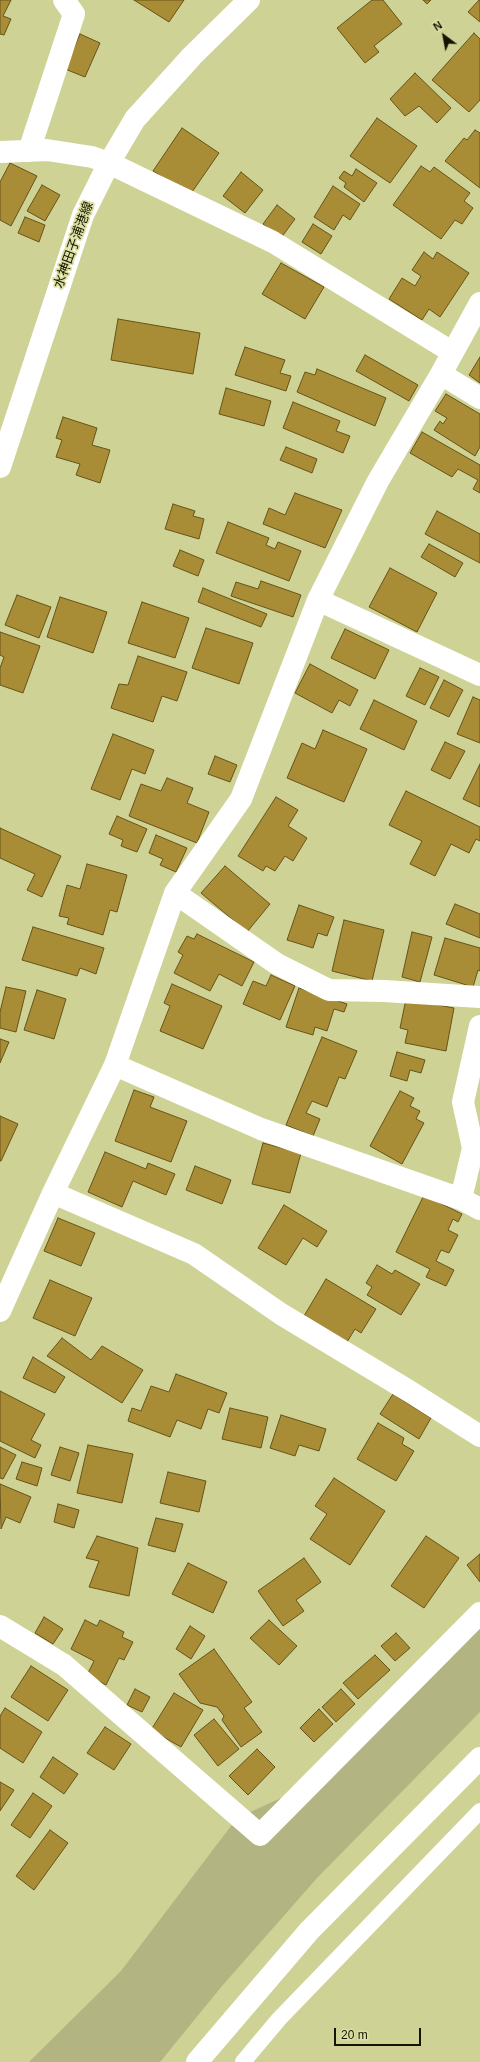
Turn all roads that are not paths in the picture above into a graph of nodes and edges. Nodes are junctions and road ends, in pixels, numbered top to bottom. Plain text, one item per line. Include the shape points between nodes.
1 (64, 0) edge
2 (250, 0) edge
3 (29, 151) junction
4 (0, 152) edge
5 (109, 163) junction
6 (480, 303) edge
7 (452, 352) junction
8 (441, 374) junction
9 (480, 398) edge
10 (0, 466) edge
11 (318, 600) junction
12 (480, 675) edge
13 (175, 893) junction
14 (480, 997) edge
15 (480, 1026) edge
16 (114, 1065) junction
17 (475, 1079) edge
18 (53, 1193) junction
19 (461, 1199) junction
20 (480, 1209) edge
21 (0, 1311) edge
22 (480, 1436) edge
23 (480, 1613) edge
24 (0, 1626) edge
25 (480, 1758) edge
26 (480, 1811) edge
27 (196, 2062) edge
28 (243, 2062) edge

1 - 3 street via 74,14
2 - 5 street, 水神田子浦港線 via 192,56 135,119
3 - 4 street
3 - 5 street via 47,150 92,157
5 - 7 street via 273,242
5 - 10 street, 水神田子浦港線 via 83,215
6 - 7 street
7 - 8 street
8 - 9 street
8 - 11 street via 378,481
11 - 12 street
11 - 13 street via 241,798
13 - 14 street via 277,964 329,990
13 - 16 street
15 - 17 street
16 - 18 street
16 - 19 street via 261,1129
17 - 19 street via 463,1102 473,1148
18 - 21 street
18 - 22 street via 194,1254 281,1314
19 - 20 street
23 - 24 street via 260,1835 64,1665
25 - 27 street via 309,1931
26 - 28 lane via 279,2019

